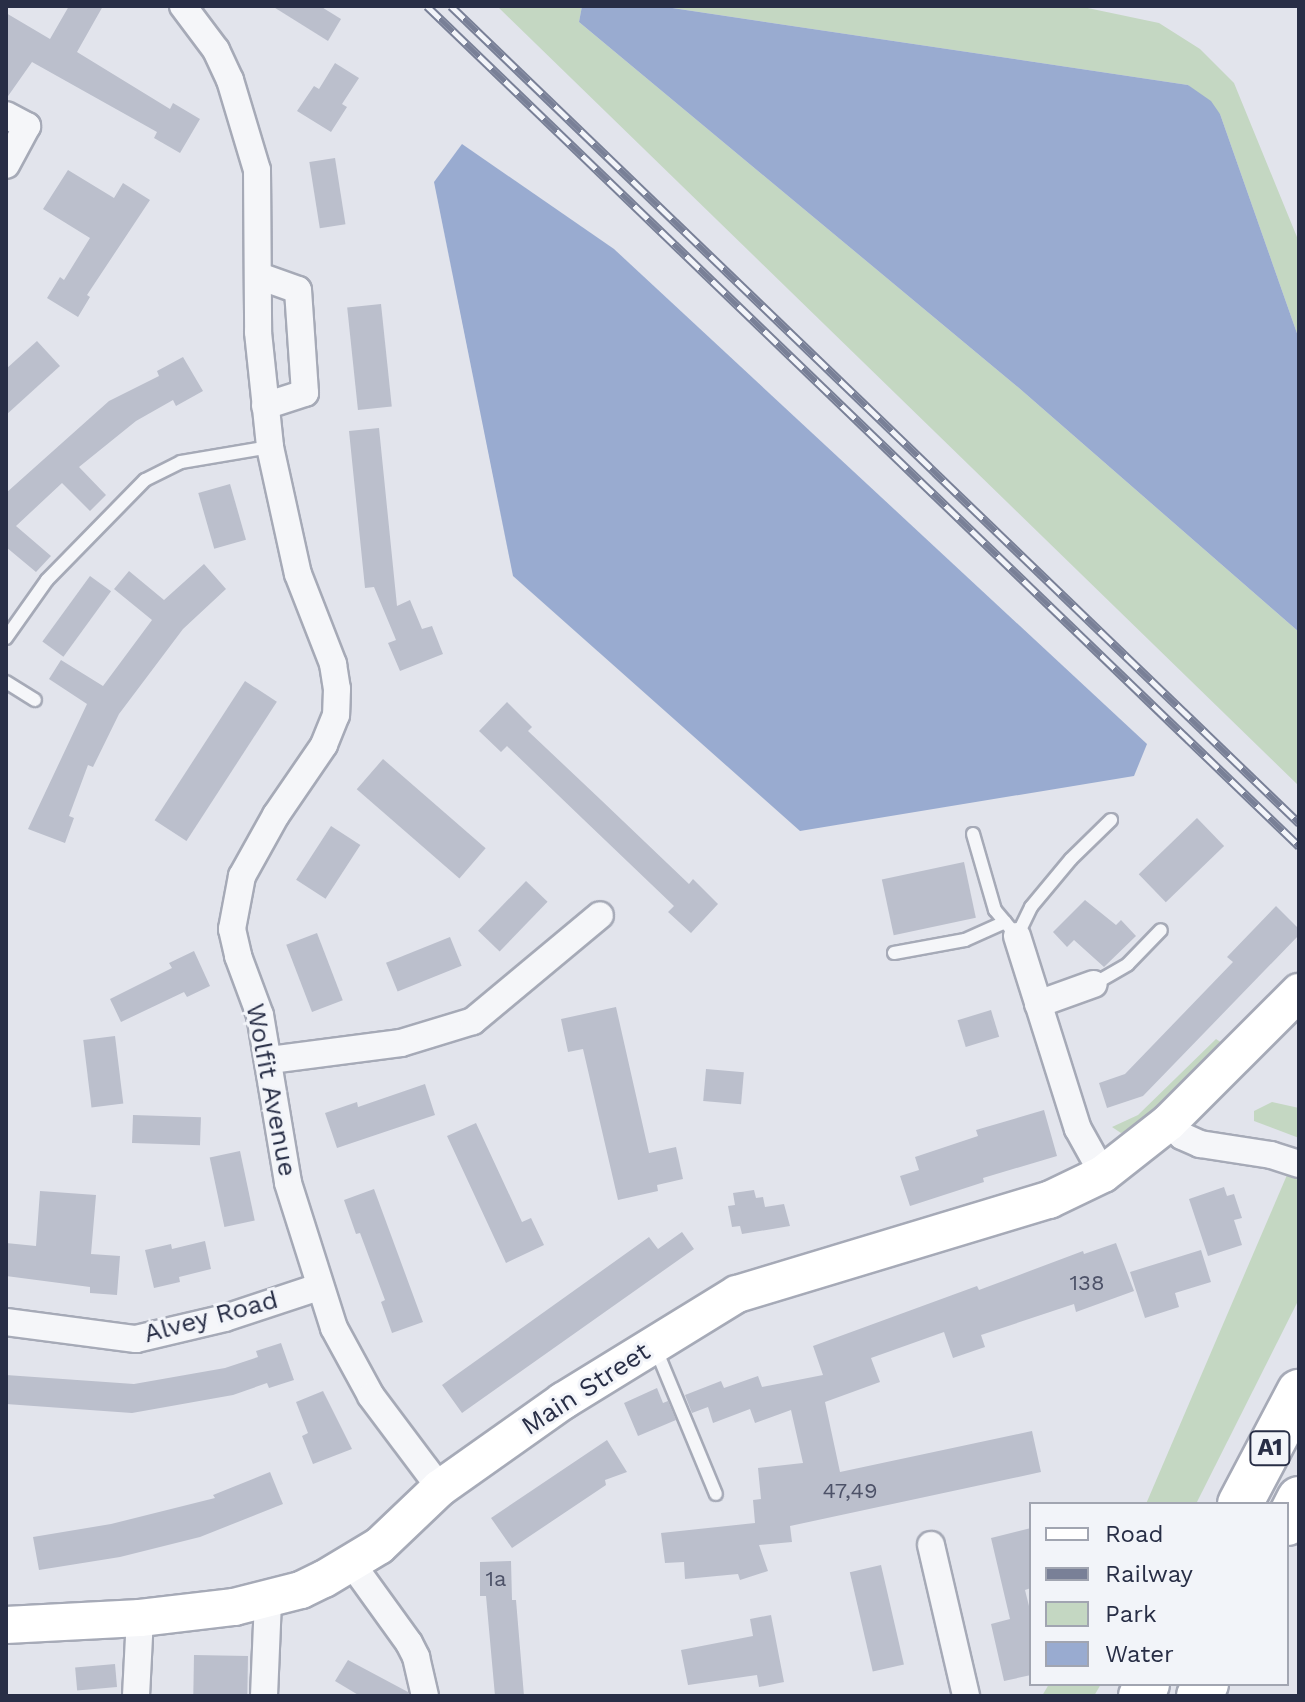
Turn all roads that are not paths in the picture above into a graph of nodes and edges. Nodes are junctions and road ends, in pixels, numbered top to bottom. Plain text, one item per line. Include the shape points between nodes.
1 (183, 6) edge
2 (6, 115) edge
3 (6, 165) edge
4 (259, 276) junction
5 (265, 406) junction
6 (270, 447) junction
7 (6, 638) edge
8 (6, 682) edge
9 (35, 700) dead end
10 (1111, 820) dead end
11 (973, 834) dead end
12 (600, 915) dead end
13 (1011, 929) junction
14 (1161, 930) dead end
15 (894, 953) dead end
16 (1094, 984) joint
17 (1299, 992) edge
18 (1038, 1004) junction
19 (270, 1060) junction
20 (1169, 1122) junction
21 (1299, 1164) edge
22 (1103, 1174) junction
23 (319, 1287) junction
24 (6, 1322) edge
25 (654, 1344) junction
26 (1299, 1392) edge
27 (440, 1488) junction
28 (716, 1494) dead end
29 (1299, 1499) edge
30 (1241, 1502) edge
31 (1289, 1519) edge
32 (931, 1545) dead end
33 (352, 1564) junction
34 (268, 1600) junction
35 (140, 1618) junction
36 (6, 1625) edge
37 (136, 1696) edge
38 (264, 1696) edge
39 (425, 1696) edge
40 (966, 1696) edge

1 - 4 street, Wolfit Avenue via 216,50 249,136 257,170
2 - 3 street via 27,126
4 - 5 street, Wolfit Avenue
4 - 5 street via 298,290 305,393
5 - 6 street, Wolfit Avenue
6 - 7 lane via 181,462 145,480 47,580
6 - 19 street, Wolfit Avenue via 298,574 333,664 337,689 331,730 242,876 233,907 238,956 257,1004
8 - 9 lane
10 - 13 lane
11 - 13 lane via 995,910
12 - 19 street via 473,1021 401,1043
13 - 15 lane
13 - 18 street
14 - 16 lane via 1128,964
16 - 18 street
17 - 20 street, Main Street
18 - 22 street via 1078,1129
19 - 23 street, Wolfit Avenue via 288,1183
20 - 21 street via 1200,1144
20 - 22 street, Main Street
22 - 25 street, Main Street via 1049,1200 745,1291
23 - 24 street, Alvey Road via 225,1318 136,1339
23 - 27 street, Wolfit Avenue via 357,1374
25 - 27 street, Main Street
25 - 28 lane
26 - 30 highway, A1
27 - 33 street, Main Street via 379,1546
29 - 31 highway, A1
32 - 40 street
33 - 34 street, Main Street
33 - 39 street via 409,1643
34 - 35 street, Main Street
34 - 38 street
35 - 36 street, Main Street
35 - 37 street

